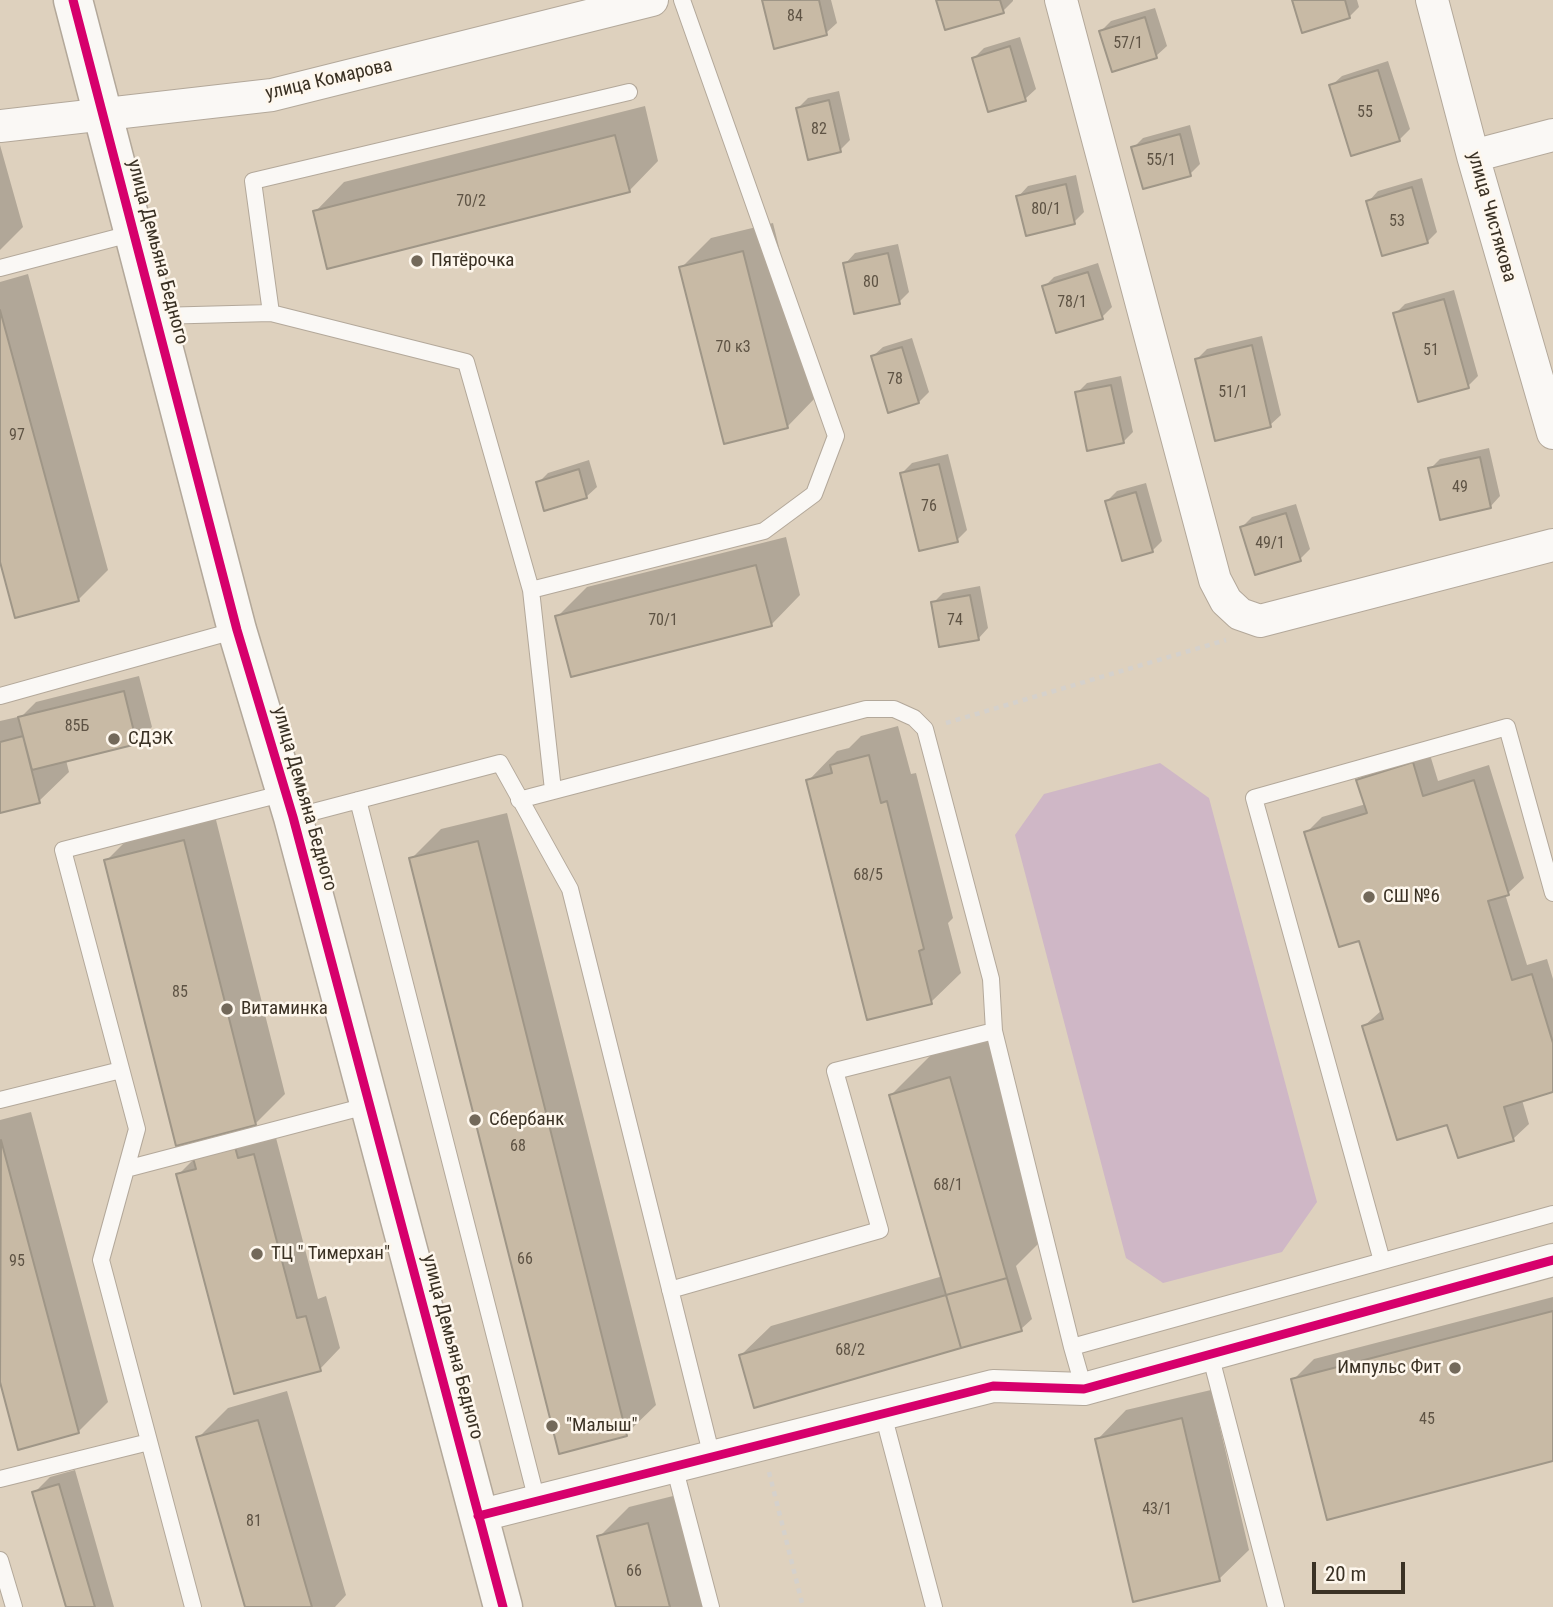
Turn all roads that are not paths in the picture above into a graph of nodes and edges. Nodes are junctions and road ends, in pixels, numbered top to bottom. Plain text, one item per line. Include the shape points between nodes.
1 (73, 0) edge
2 (652, 0) edge
3 (682, 0) edge
4 (1061, 0) edge
5 (1432, 0) edge
6 (629, 92) dead end
7 (103, 114) junction
8 (0, 126) edge
9 (1553, 135) edge
10 (1473, 156) junction
11 (134, 233) junction
12 (0, 268) edge
13 (271, 313) junction
14 (156, 316) junction
15 (1553, 433) edge
16 (1553, 545) edge
17 (531, 590) junction
18 (237, 630) junction
19 (0, 696) edge
20 (553, 790) junction
21 (358, 800) junction
22 (519, 800) junction
23 (289, 805) junction
24 (1553, 893) edge
25 (994, 1031) junction
26 (121, 1070) junction
27 (0, 1100) edge
28 (370, 1105) junction
29 (126, 1169) junction
30 (1553, 1214) edge
31 (1553, 1260) edge
32 (1382, 1261) junction
33 (670, 1290) junction
34 (1072, 1347) junction
35 (1210, 1354) junction
36 (1084, 1389) junction
37 (883, 1413) junction
38 (149, 1442) junction
39 (712, 1457) junction
40 (674, 1466) junction
41 (0, 1479) edge
42 (537, 1501) junction
43 (478, 1516) junction
44 (0, 1560) edge
45 (15, 1607) edge
46 (193, 1607) edge
47 (503, 1607) edge
48 (711, 1607) edge
49 (934, 1607) edge
50 (1276, 1607) edge

1 - 7 street, улица Демьяна Бедного
2 - 7 street, улица Комарова via 272,95
3 - 17 lane via 836,436 814,494 764,531
4 - 16 street via 1215,580 1226,601 1240,614 1260,621
5 - 10 street, улица Чистякова
6 - 13 lane via 253,181
7 - 8 street, улица Комарова
7 - 11 street, улица Демьяна Бедного
9 - 10 street
10 - 15 street, улица Чистякова
11 - 12 lane
11 - 14 street, улица Демьяна Бедного
13 - 14 lane
13 - 17 lane via 466,362
14 - 18 street, улица Демьяна Бедного
17 - 20 lane
18 - 19 lane
18 - 23 street, улица Демьяна Бедного
20 - 22 lane
20 - 25 lane via 866,709 894,709 914,719 925,729 991,979
21 - 22 lane via 500,763
21 - 23 lane
21 - 42 lane
22 - 33 lane via 570,889
23 - 26 lane via 63,850
23 - 28 street, улица Демьяна Бедного
24 - 32 lane via 1507,727 1254,798
25 - 33 lane via 835,1071 880,1230
25 - 34 lane
26 - 27 lane
26 - 29 lane via 137,1129
28 - 29 lane
28 - 43 street, улица Демьяна Бедного
29 - 38 lane via 101,1260
30 - 32 lane
31 - 35 street
32 - 34 lane
33 - 39 lane
34 - 36 lane
35 - 36 street
35 - 50 lane
36 - 37 street via 993,1386
37 - 39 street
37 - 49 lane
38 - 41 lane
38 - 46 lane
39 - 40 street
40 - 42 street
40 - 48 lane
42 - 43 street
43 - 47 street, улица Демьяна Бедного
44 - 45 lane

